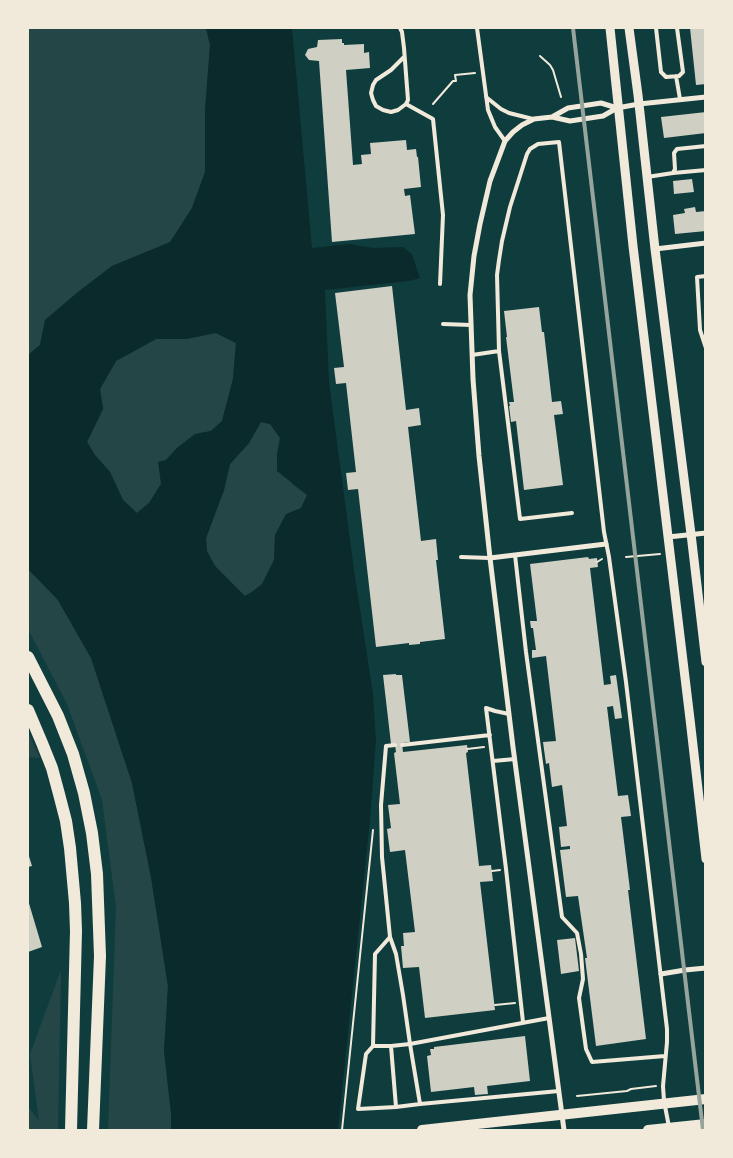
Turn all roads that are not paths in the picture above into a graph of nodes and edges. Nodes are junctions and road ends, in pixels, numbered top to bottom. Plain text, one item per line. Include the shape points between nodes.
1 (400, 28) edge
2 (476, 28) edge
3 (610, 28) edge
4 (629, 28) edge
5 (656, 28) edge
6 (677, 28) edge
7 (404, 57) junction
8 (676, 76) junction
9 (486, 97) junction
10 (706, 97) edge
11 (680, 99) junction
12 (406, 104) junction
13 (638, 104) junction
14 (617, 108) junction
15 (552, 117) junction
16 (534, 119) junction
17 (505, 141) junction
18 (706, 146) edge
19 (706, 170) edge
20 (673, 173) junction
21 (647, 177) junction
22 (706, 243) edge
23 (655, 249) junction
24 (706, 276) edge
25 (440, 284) dead end
26 (443, 324) dead end
27 (471, 325) junction
28 (706, 348) edge
29 (499, 351) junction
30 (472, 355) junction
31 (572, 513) dead end
32 (706, 532) edge
33 (691, 534) junction
34 (668, 537) junction
35 (606, 544) junction
36 (515, 555) junction
37 (461, 557) dead end
38 (490, 558) junction
39 (28, 657) edge
40 (706, 662) edge
41 (28, 710) edge
42 (509, 714) junction
43 (490, 735) junction
44 (402, 744) dead end
45 (396, 745) dead end
46 (515, 759) junction
47 (493, 761) junction
48 (706, 859) edge
49 (390, 938) junction
50 (706, 968) edge
51 (661, 974) junction
52 (549, 1018) junction
53 (523, 1022) junction
54 (410, 1044) junction
55 (372, 1046) junction
56 (391, 1046) junction
57 (665, 1056) junction
58 (559, 1091) junction
59 (706, 1100) edge
60 (420, 1104) junction
61 (396, 1107) junction
62 (706, 1124) edge
63 (71, 1130) edge
64 (93, 1130) edge
65 (422, 1130) edge
66 (564, 1130) edge
67 (648, 1130) edge
68 (670, 1130) edge

1 - 7 lane
2 - 9 lane
3 - 14 street
4 - 13 street
5 - 8 lane via 661,72 666,77
6 - 8 lane via 683,72
7 - 12 lane via 408,91
7 - 12 lane via 376,80 371,93 376,106 383,110 391,112
8 - 11 lane
9 - 16 lane via 509,113
9 - 17 lane via 494,126
10 - 11 street
11 - 13 street
12 - 25 lane via 433,119 443,215
13 - 14 street
13 - 21 street
14 - 15 street via 603,116 570,121
14 - 15 street via 601,103 582,105
14 - 34 street
15 - 16 street
16 - 17 street
17 - 27 street via 490,181 478,232 471,285
18 - 20 lane via 677,149
19 - 20 lane
20 - 21 lane
21 - 23 street
22 - 23 street
23 - 33 street
24 - 28 lane via 697,277 700,330
26 - 27 lane
27 - 30 street
29 - 30 lane
29 - 31 lane via 520,519
29 - 35 lane via 497,275 510,207 530,149 538,144 559,142
30 - 38 street
32 - 33 street
33 - 34 street
33 - 40 street
34 - 48 street
35 - 36 street
35 - 51 lane
36 - 38 street
36 - 57 lane via 562,917 577,933 581,954 583,979 580,998 586,1049 592,1062
37 - 38 lane
38 - 42 street
39 - 64 highway via 58,716 72,754 92,833 100,956
41 - 63 highway via 60,794 70,848 76,931
42 - 43 lane via 486,708
42 - 46 street
43 - 44 lane
43 - 47 lane
45 - 49 lane via 386,746 382,805 382,857
46 - 47 lane
46 - 52 street
47 - 53 lane
49 - 54 lane via 396,954
49 - 55 lane via 375,954
50 - 51 street
51 - 57 lane via 667,1028
52 - 53 lane
52 - 58 street
53 - 54 lane
54 - 56 lane
54 - 60 lane
55 - 56 lane
55 - 61 lane via 366,1054 358,1109
56 - 61 lane
57 - 68 lane via 664,1101
58 - 60 lane
58 - 66 street
59 - 65 main road
60 - 61 lane
62 - 67 main road

